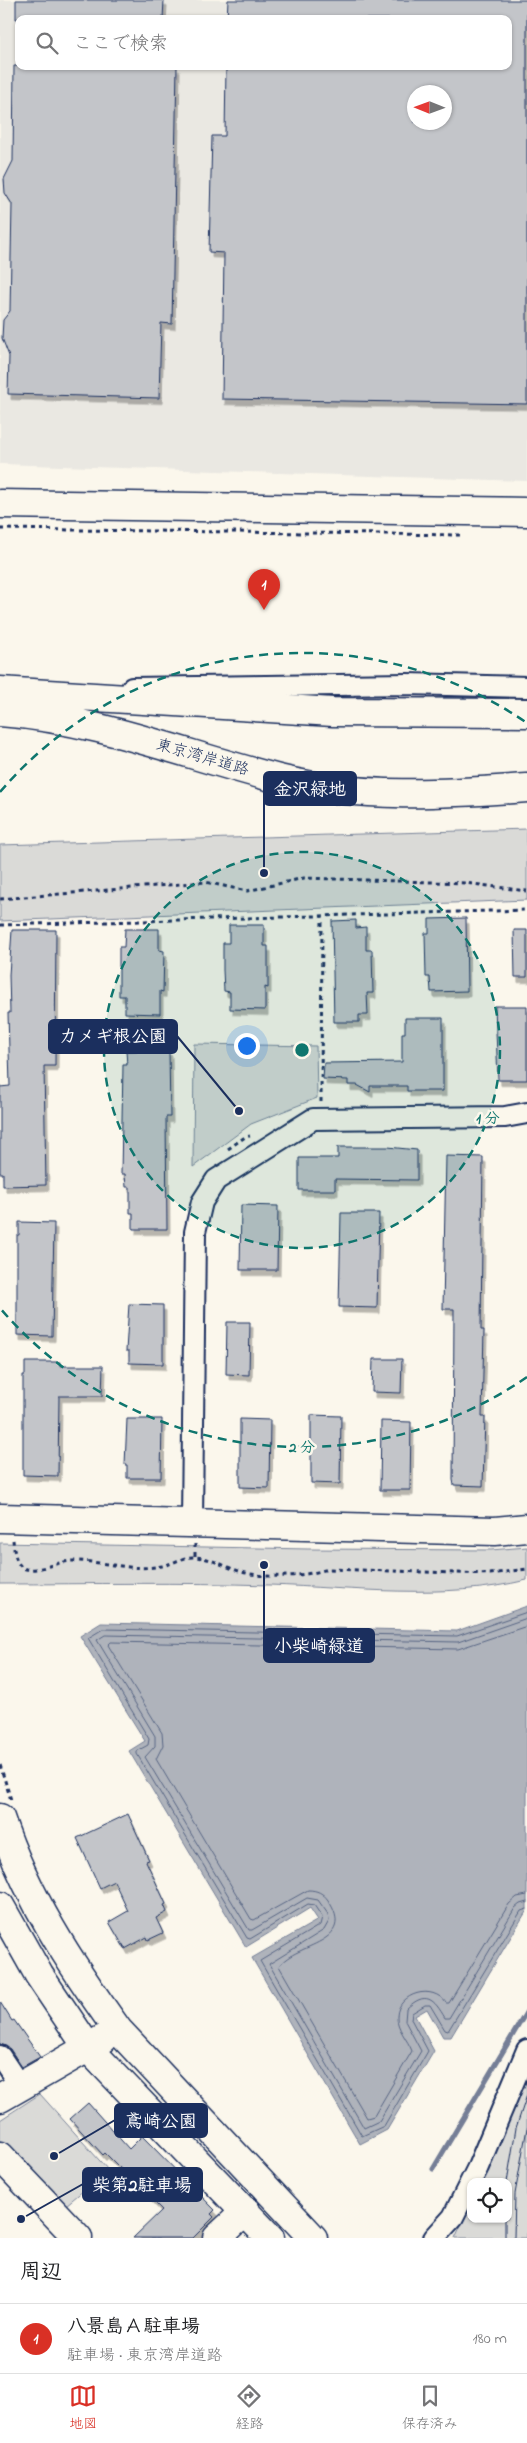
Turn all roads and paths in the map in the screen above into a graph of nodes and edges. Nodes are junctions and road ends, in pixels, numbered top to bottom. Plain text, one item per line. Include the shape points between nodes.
1 (0, 504) edge
2 (527, 512) edge
3 (0, 519) edge
4 (527, 526) edge
5 (0, 529) edge
6 (467, 535) dead end
7 (527, 687) edge
8 (11, 691) edge
9 (0, 712) edge
10 (527, 713) edge
11 (527, 788) edge
12 (527, 891) edge
13 (0, 898) edge
14 (527, 910) edge
15 (322, 917) junction
16 (0, 925) edge
17 (312, 1103) dead end
18 (527, 1113) edge
19 (253, 1136) dead end
20 (222, 1153) dead end
21 (527, 1528) edge
22 (6, 1529) edge
23 (194, 1533) junction
24 (195, 1557) junction
25 (527, 1569) edge
26 (0, 1765) edge
27 (6, 1811) edge
28 (0, 1906) edge
29 (118, 2030) junction
30 (88, 2048) junction
31 (527, 2050) edge
32 (0, 2056) edge
33 (10, 2092) edge
34 (0, 2156) edge
35 (246, 2211) junction
36 (78, 2238) edge
37 (217, 2238) edge
38 (270, 2238) edge
39 (313, 2238) edge
40 (434, 2238) edge

1 - 2 main road
3 - 4 main road
5 - 6 path
7 - 8 street via 407,684
8 - 10 main road via 332,712
9 - 11 main road, 東京湾岸道路 via 94,726 280,779 336,789 403,794
12 - 13 path via 465,883 304,878 247,891 205,882
14 - 15 path
15 - 16 path
15 - 17 path via 321,1105
18 - 23 street via 505,1117 312,1119 216,1180 202,1202 195,1232
19 - 20 path via 245,1137
21 - 23 main road via 495,1531
22 - 23 main road
22 - 24 path via 24,1569 71,1561 146,1568
23 - 24 path
24 - 25 path via 219,1562 242,1572 282,1576 310,1575 328,1569 490,1574
26 - 27 path
27 - 29 main road via 26,1882 49,1925
28 - 30 main road via 39,1976
29 - 30 main road
29 - 39 main road
30 - 33 main road
30 - 35 main road
31 - 40 street via 474,2176 453,2217
32 - 33 street
34 - 36 main road
35 - 37 main road
35 - 38 main road

